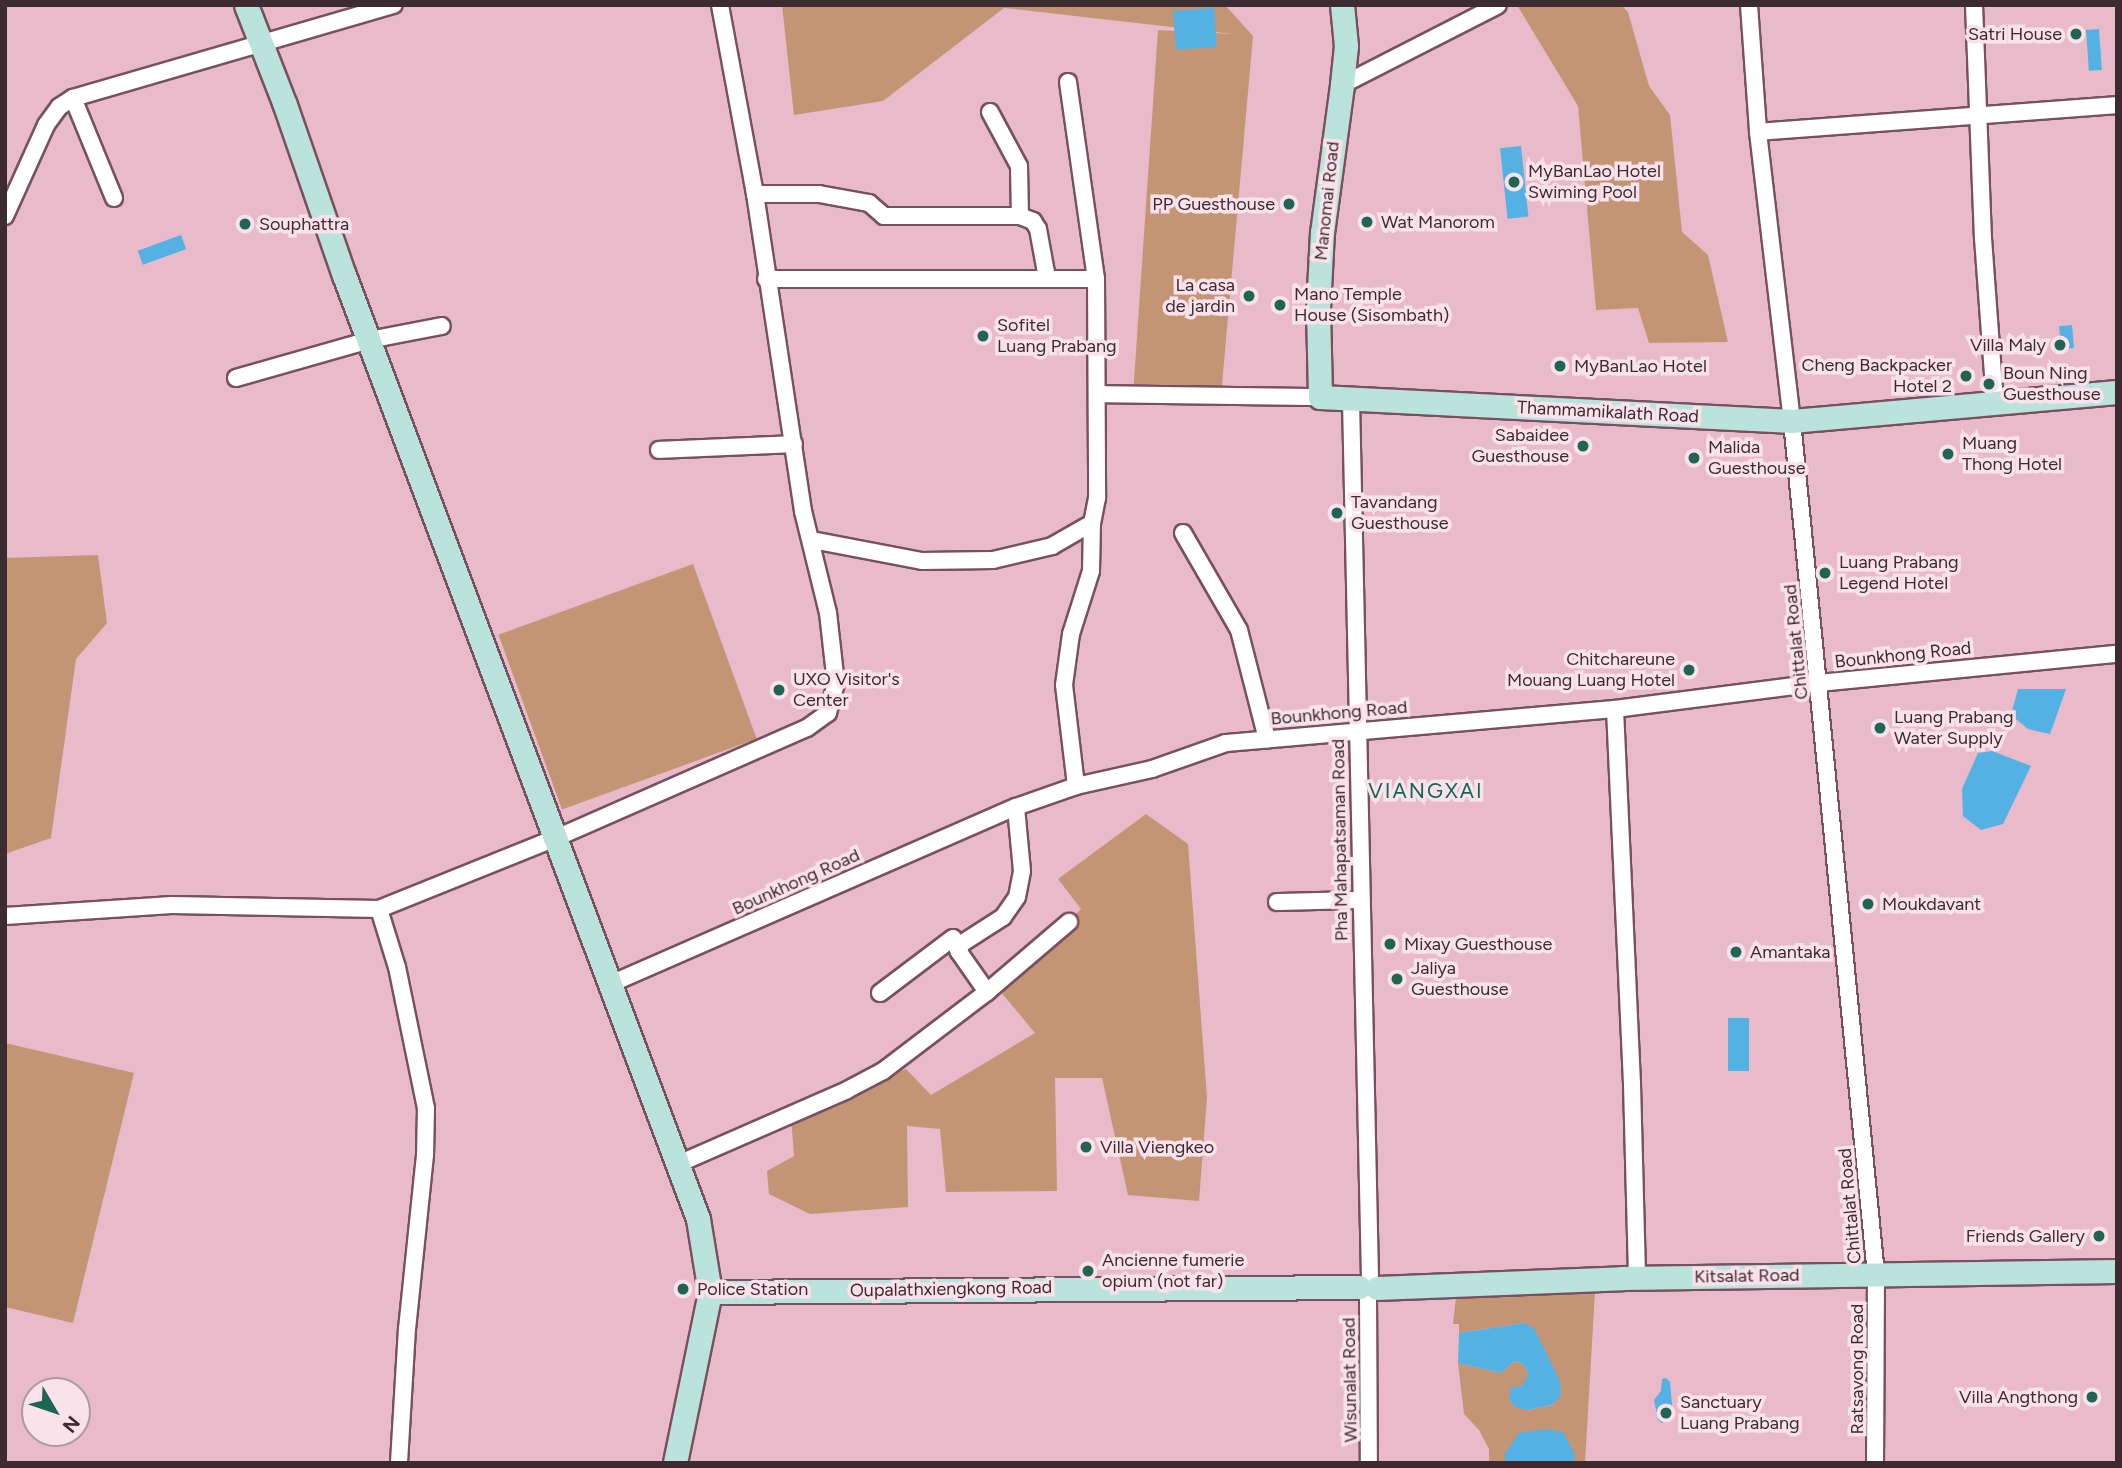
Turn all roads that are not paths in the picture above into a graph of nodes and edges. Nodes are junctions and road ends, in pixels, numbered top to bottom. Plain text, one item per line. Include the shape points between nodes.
1 (246, 5) edge
2 (394, 5) edge
3 (720, 5) edge
4 (1342, 5) edge
5 (1498, 5) edge
6 (1749, 5) edge
7 (1974, 5) edge
8 (259, 43) junction
9 (1068, 82) dead end
10 (1342, 85) junction
11 (73, 98) junction
12 (2117, 106) edge
13 (990, 112) dead end
14 (1976, 113) junction
15 (1758, 132) junction
16 (755, 194) junction
17 (114, 198) dead end
18 (5, 216) edge
19 (1020, 216) junction
20 (1047, 278) junction
21 (766, 279) junction
22 (1096, 279) junction
23 (442, 326) dead end
24 (369, 340) junction
25 (236, 378) dead end
26 (2117, 392) edge
27 (1097, 394) junction
28 (1320, 397) junction
29 (1351, 400) junction
30 (1995, 402) junction
31 (1792, 421) junction
32 (794, 444) junction
33 (659, 450) dead end
34 (1092, 523) junction
35 (1183, 534) dead end
36 (812, 540) junction
37 (2117, 654) edge
38 (1819, 683) junction
39 (1615, 709) junction
40 (1357, 730) junction
41 (1267, 739) junction
42 (1076, 786) junction
43 (1016, 807) junction
44 (556, 838) junction
45 (1359, 900) junction
46 (1277, 902) dead end
47 (379, 909) junction
48 (5, 916) edge
49 (1069, 922) dead end
50 (959, 952) junction
51 (608, 985) junction
52 (986, 992) junction
53 (880, 993) dead end
54 (678, 1164) junction
55 (2117, 1271) edge
56 (1876, 1275) junction
57 (1637, 1278) junction
58 (1368, 1287) junction
59 (710, 1292) junction
60 (399, 1463) edge
61 (676, 1463) edge
62 (1369, 1463) edge
63 (1875, 1463) edge

1 - 8 street
2 - 8 street
3 - 16 street
4 - 10 street, Manomai Road via 1346,46
5 - 10 street
6 - 15 street, Chittalat Road
7 - 14 street
8 - 11 street
8 - 24 street
9 - 22 street
10 - 28 street, Manomai Road via 1322,232
11 - 17 street
11 - 18 street via 59,107 46,125
12 - 14 street
13 - 19 street via 1019,166
14 - 15 street
14 - 30 street
15 - 31 street, Chittalat Road
16 - 19 street via 819,194 869,203 884,216
16 - 21 street
19 - 20 street via 1033,221 1038,229
20 - 21 street
20 - 22 street
21 - 32 street
22 - 27 street
23 - 24 street
24 - 25 street
24 - 44 street
26 - 30 street, Thammamikalath Road
27 - 28 street, Thammamikalath Road
27 - 34 street via 1097,498
28 - 29 street, Thammamikalath Road
29 - 31 street, Thammamikalath Road
29 - 40 street, Pha Mahapatsaman Road
30 - 31 street, Thammamikalath Road
31 - 38 street, Chittalat Road
32 - 33 street
32 - 36 street via 803,511
34 - 36 street via 1052,546 993,560 922,561
34 - 42 street via 1091,571 1072,634 1064,685
35 - 41 street via 1239,630
36 - 44 street via 828,613 836,684 828,713 807,728
37 - 38 street, Bounkhong Road
38 - 39 street, Bounkhong Road
38 - 56 street, Chittalat Road
39 - 40 street, Bounkhong Road
39 - 57 street
40 - 41 street, Bounkhong Road
40 - 45 street, Pha Mahapatsaman Road
41 - 42 street, Bounkhong Road via 1226,743 1152,769
42 - 43 street, Bounkhong Road
43 - 50 street via 1022,871 1017,897 1003,916 961,944
43 - 51 street, Bounkhong Road
44 - 47 street
44 - 51 street
45 - 46 street
45 - 58 street, Pha Mahapatsaman Road
47 - 48 street via 172,905
47 - 60 street via 397,967 426,1108
49 - 52 street
50 - 52 street
50 - 53 street via 956,941 948,939
51 - 54 street
52 - 54 street via 883,1071
54 - 59 street via 698,1219
55 - 56 street, Kitsalat Road
56 - 57 street, Kitsalat Road
56 - 63 street, Ratsavong Road
57 - 58 street, Kitsalat Road
58 - 59 street, Oupalathxiengkong Road
58 - 62 street, Wisunalat Road
59 - 61 street

